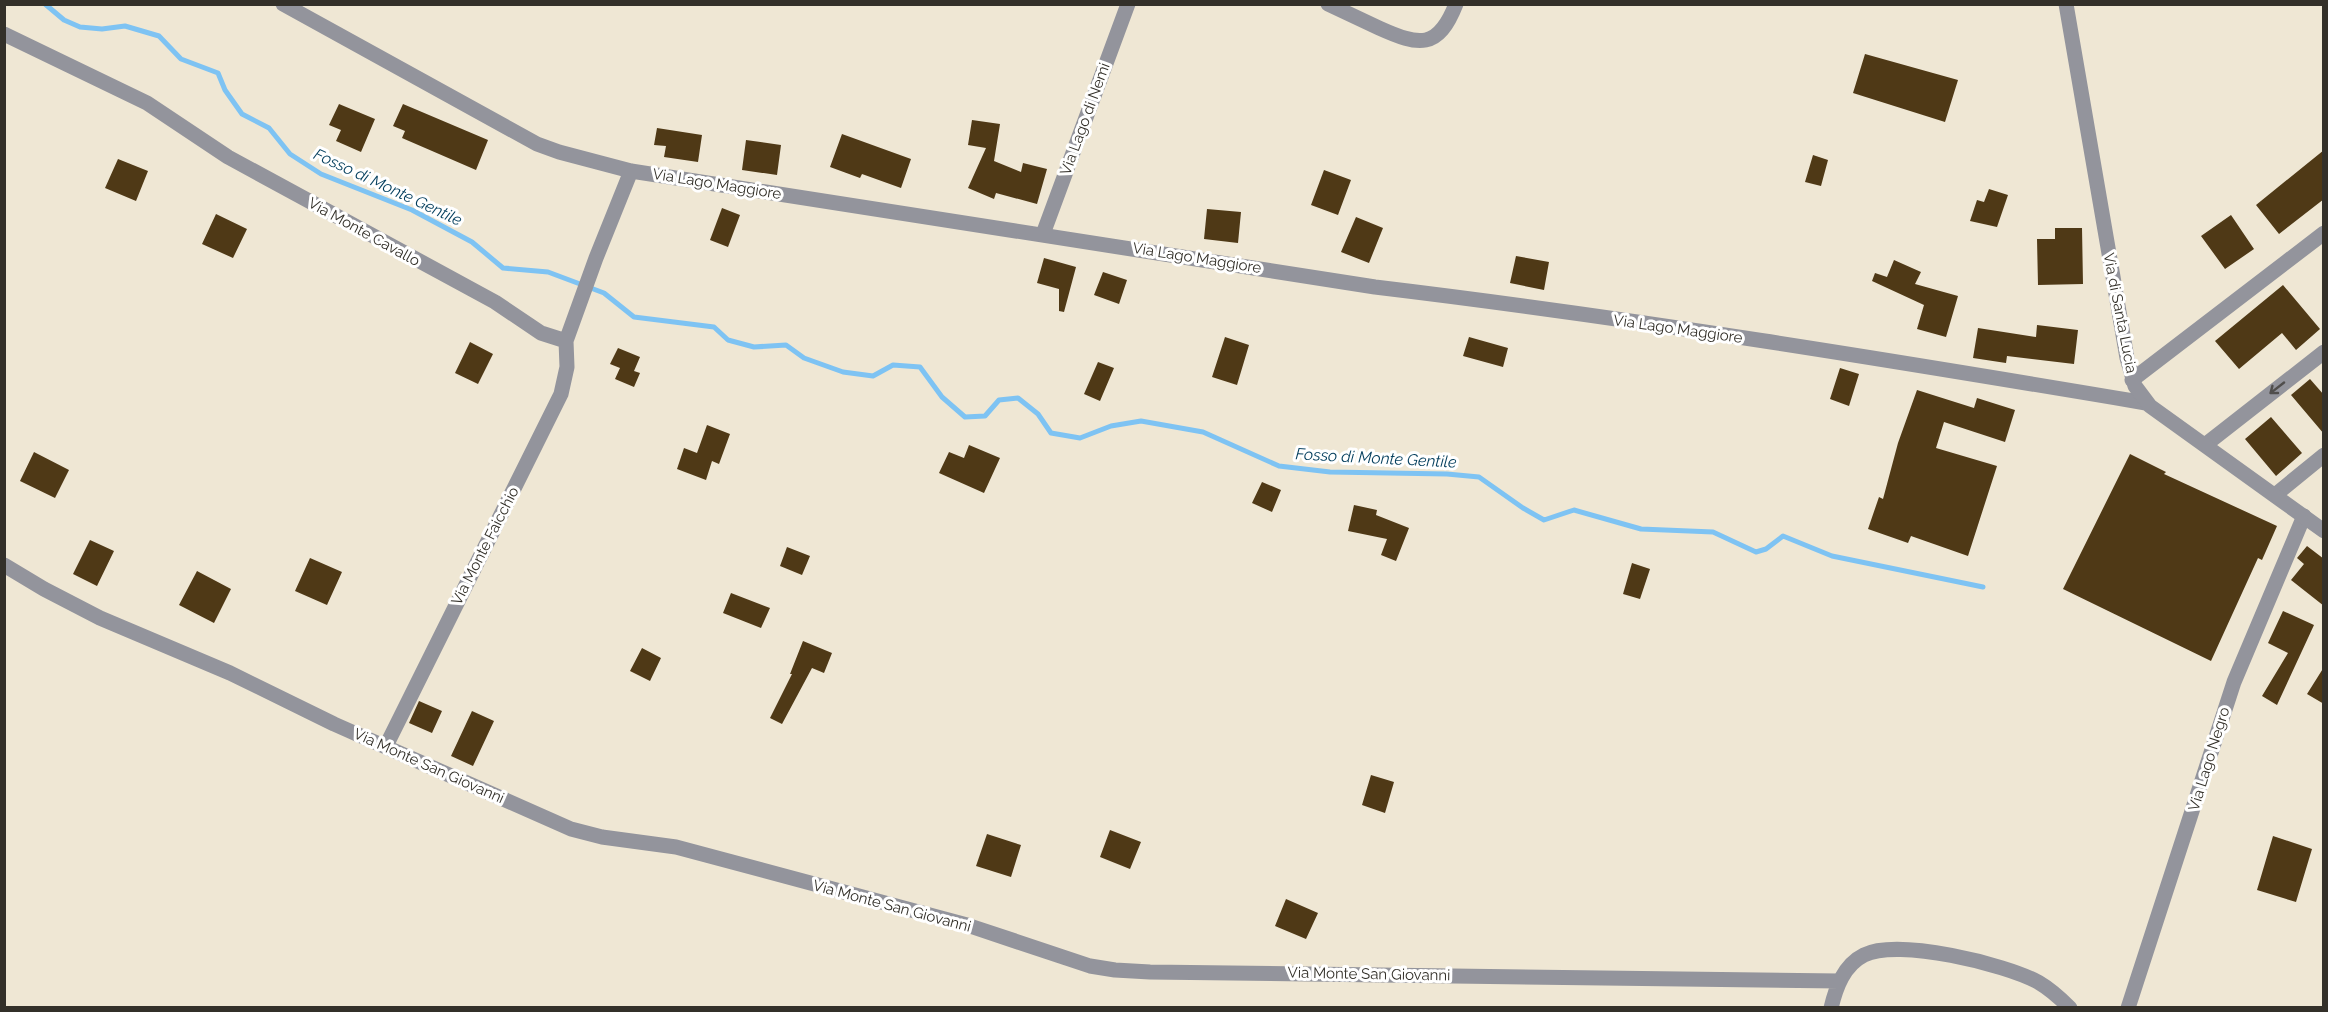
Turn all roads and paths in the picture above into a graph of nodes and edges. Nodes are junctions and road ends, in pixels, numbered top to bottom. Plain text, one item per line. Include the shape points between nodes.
1 (283, 4) edge
2 (1128, 4) edge
3 (1328, 4) edge
4 (1456, 4) edge
5 (2066, 4) edge
6 (4, 34) edge
7 (631, 171) junction
8 (2324, 233) edge
9 (1043, 234) junction
10 (566, 341) junction
11 (2324, 352) edge
12 (2132, 380) junction
13 (2146, 403) junction
14 (2205, 445) junction
15 (2324, 455) edge
16 (2275, 495) junction
17 (2304, 516) junction
18 (2324, 531) edge
19 (4, 565) edge
20 (386, 746) junction
21 (1839, 981) junction
22 (1831, 1008) edge
23 (2070, 1008) edge
24 (2128, 1008) edge

1 - 7 street, Via Lago Maggiore via 528,139 559,152
2 - 9 street, Via Lago di Nemi
3 - 4 street via 1400,38 1420,41 1444,29
5 - 12 street, Via di Santa Lucia
6 - 10 street, Via Monte Cavallo via 147,103 228,158 495,302 541,333
7 - 9 street, Via Lago Maggiore
7 - 10 street
8 - 12 street
9 - 13 street, Via Lago Maggiore
10 - 20 street, Via Monte Faicchio via 567,367 561,394
11 -> 14 street
12 - 13 street, Via di Santa Lucia
13 - 14 street, Via di Santa Lucia
14 - 16 street, Via di Santa Lucia
15 - 16 street
16 - 17 street, Via di Santa Lucia
17 - 18 street, Via di Santa Lucia
17 - 24 street, Via Lago Negro via 2234,682
19 - 20 street, Via Monte San Giovanni via 83,610
20 - 21 street, Via Monte San Giovanni via 581,832 676,847 966,925 1105,969
21 - 22 street
21 - 23 street via 1865,955 1889,949 1907,950 1966,959 2020,974 2046,988

